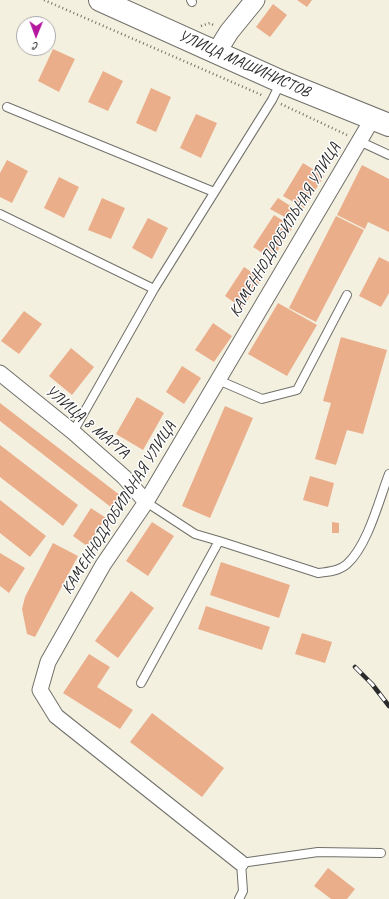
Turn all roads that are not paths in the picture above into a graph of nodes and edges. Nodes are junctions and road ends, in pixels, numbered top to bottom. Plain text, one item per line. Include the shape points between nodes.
1 (100, 0) edge
2 (255, 0) edge
3 (216, 53) junction
4 (277, 91) junction
5 (7, 107) dead end
6 (381, 122) edge
7 (359, 141) junction
8 (389, 155) edge
9 (214, 192) junction
10 (0, 214) edge
11 (154, 289) junction
12 (347, 295) dead end
13 (0, 373) edge
14 (218, 380) junction
15 (73, 432) junction
16 (389, 474) edge
17 (146, 502) junction
18 (219, 541) junction
19 (141, 683) dead end
20 (380, 853) dead end
21 (241, 863) junction
22 (239, 899) edge

1 - 3 main road, УЛИЦА МАШИНИСТОВ
2 - 3 street
3 - 4 main road, УЛИЦА МАШИНИСТОВ
4 - 6 main road, УЛИЦА МАШИНИСТОВ
4 - 9 lane
5 - 9 lane
6 - 7 street, КАМЕННОДРОБИЛЬНАЯ УЛИЦА
7 - 8 lane
7 - 14 street, КАМЕННОДРОБИЛЬНАЯ УЛИЦА
9 - 11 lane
10 - 11 lane
11 - 15 lane
12 - 14 lane via 297,390 262,399
13 - 15 street, УЛИЦА 8 МАРТА
14 - 17 street, КАМЕННОДРОБИЛЬНАЯ УЛИЦА
15 - 17 street, УЛИЦА 8 МАРТА via 124,477
16 - 18 lane via 363,542 347,564 331,572 318,573
17 - 18 lane via 195,534
17 - 21 street, КАМЕННОДРОБИЛЬНАЯ УЛИЦА via 103,565 48,662 40,690 56,716
18 - 19 lane
20 - 21 lane via 318,852
21 - 22 lane via 244,891

